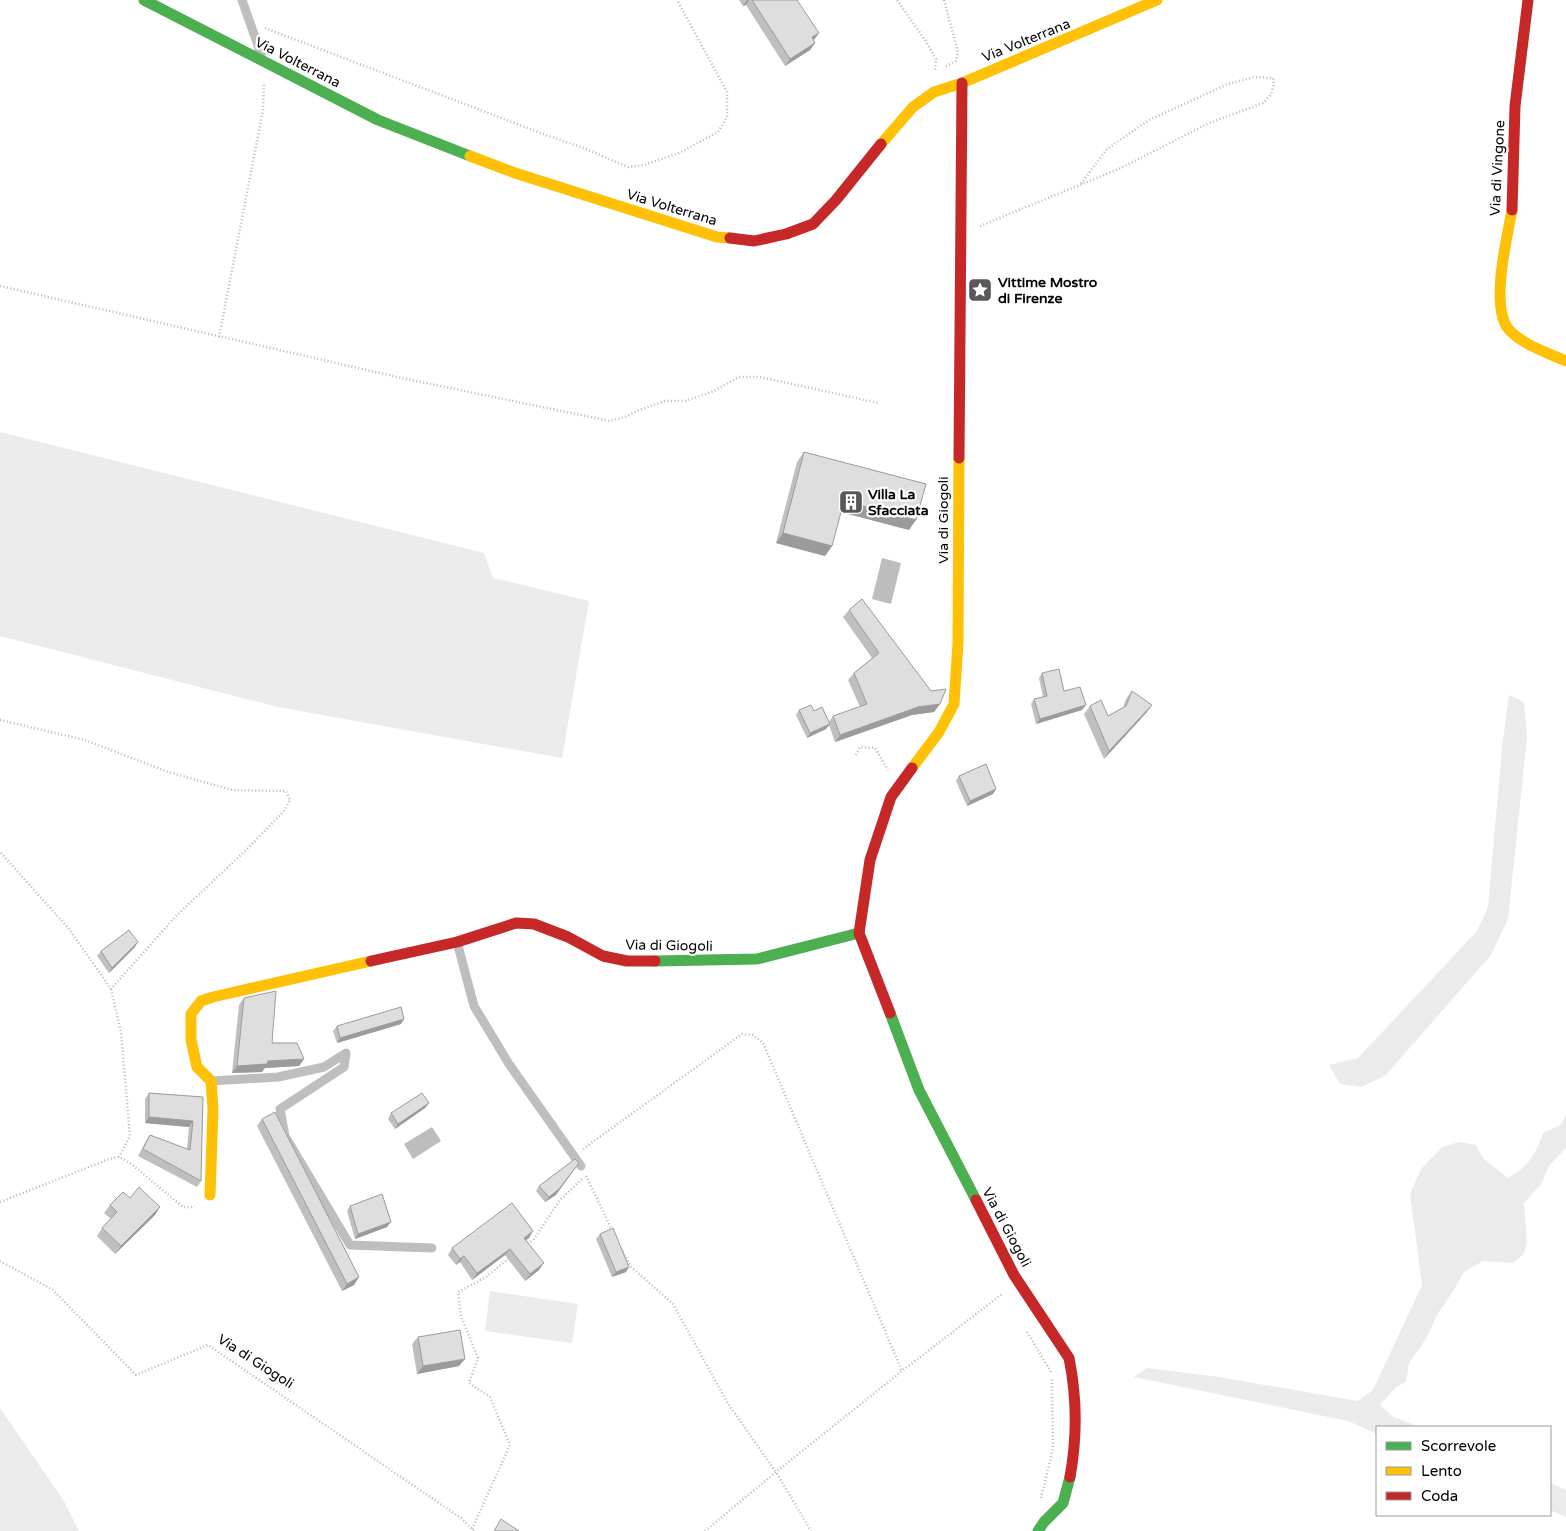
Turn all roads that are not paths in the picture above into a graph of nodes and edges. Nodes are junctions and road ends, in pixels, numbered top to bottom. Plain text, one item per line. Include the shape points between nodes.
1 (144, 0) edge
2 (242, 0) edge
3 (1156, 0) edge
4 (1528, 0) edge
5 (264, 62) junction
6 (962, 83) junction
7 (1566, 362) edge
8 (859, 933) junction
9 (457, 942) junction
10 (211, 1081) junction
11 (582, 1166) road end
12 (210, 1195) road end
13 (432, 1248) dead end
14 (1038, 1531) edge

1 - 5 street, Via Volterrana
2 - 5 lane
3 - 6 street, Via Volterrana
4 - 7 street, Via di Vingone via 1515,106 1513,203 1500,285 1500,310 1507,327 1527,344
5 - 6 street, Via Volterrana via 378,120 515,173 717,237 754,241 813,224 913,108 934,92
6 - 8 street, Via di Giogoli via 958,643 954,704 939,732 891,797 870,860
8 - 9 street, Via di Giogoli via 757,958 725,960 627,961 603,956 568,937 534,924 516,923
8 - 14 street, Via di Giogoli via 919,1090 1014,1275 1069,1358 1075,1409 1072,1475 1064,1501
9 - 10 street, Via di Giogoli via 201,1001 191,1014 191,1040 197,1067
9 - 11 lane via 474,1006 509,1064
10 - 12 street
10 - 13 lane via 278,1077 324,1067 346,1053 344,1067 280,1109 286,1136 350,1245

